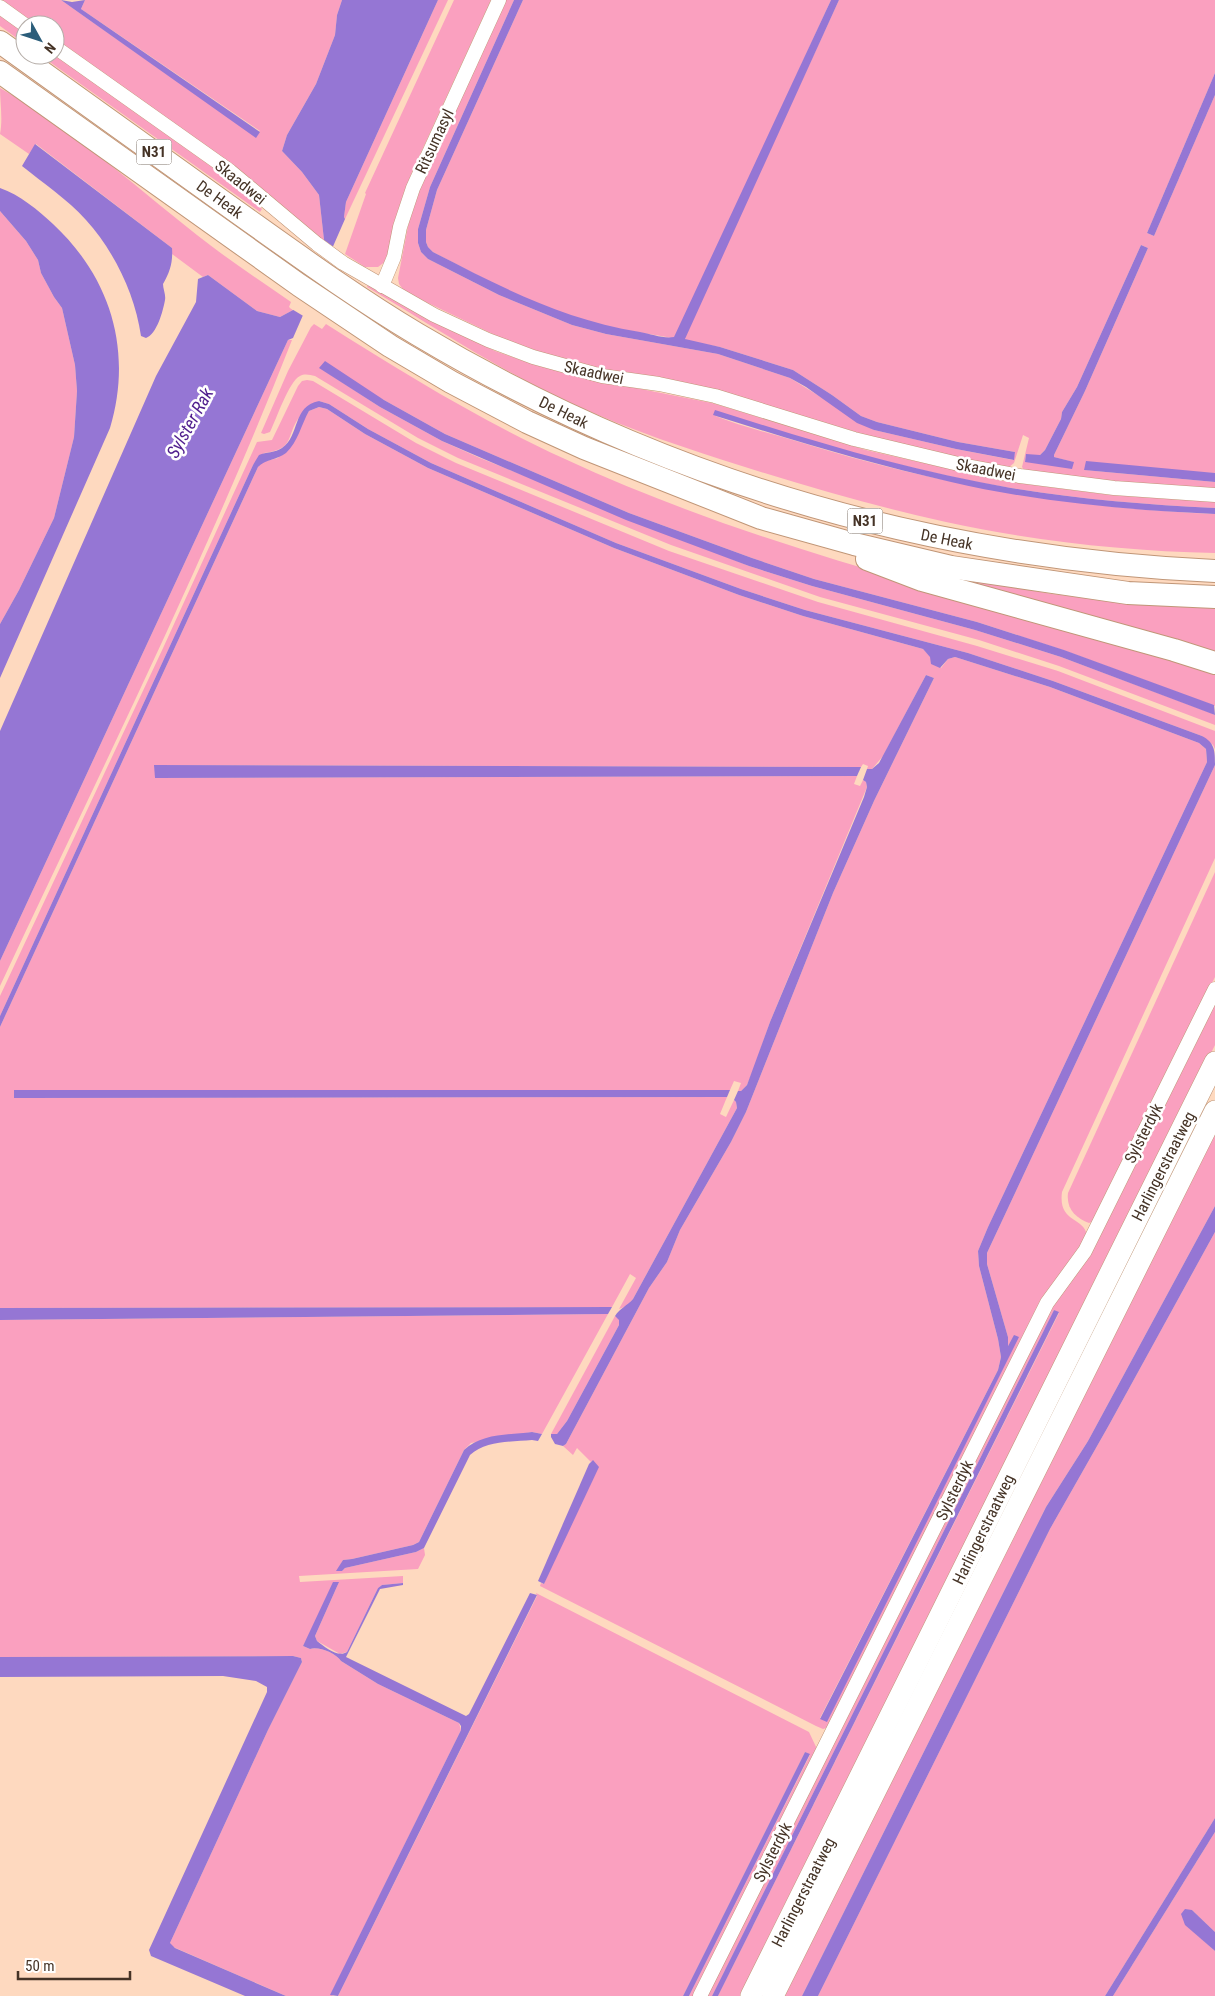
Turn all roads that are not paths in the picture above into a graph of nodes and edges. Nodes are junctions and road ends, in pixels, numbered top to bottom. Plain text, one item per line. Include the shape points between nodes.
1 (498, 0) edge
2 (0, 8) edge
3 (15, 18) edge
4 (0, 42) edge
5 (65, 54) edge
6 (0, 72) edge
7 (312, 253) junction
8 (339, 272) junction
9 (382, 286) junction
10 (1215, 495) edge
11 (761, 518) junction
12 (1215, 562) edge
13 (1142, 568) junction
14 (1215, 571) edge
15 (1215, 597) edge
16 (1215, 663) edge
17 (1215, 989) edge
18 (1215, 1062) edge
19 (1215, 1111) edge
20 (700, 1996) edge
21 (751, 1996) edge
22 (773, 1996) edge

1 - 9 street, Ritsumasyl via 413,188 394,257
2 - 3 street
4 - 7 highway, De Heak / N31
5 - 7 street, Skaadwei via 230,171
6 - 11 highway, De Heak / N31 via 298,285 451,382 584,448
7 - 8 highway, De Heak / N31
8 - 9 street, Skaadwei
8 - 13 highway, De Heak / N31 via 415,333 470,364 540,402 681,463 761,491 897,529 1060,559
9 - 10 street, Skaadwei via 434,315 533,357 602,376 715,396 892,449 1020,476 1114,488
11 - 15 highway, De Heak / N31 via 951,567 1128,592
11 - 16 highway, N31 via 922,580
12 - 13 highway, N31
13 - 14 highway, De Heak / N31
17 - 20 street, Sylsterdyk via 1085,1251 1047,1303
18 - 21 main road, Harlingerstraatweg
19 - 22 main road, Harlingerstraatweg

